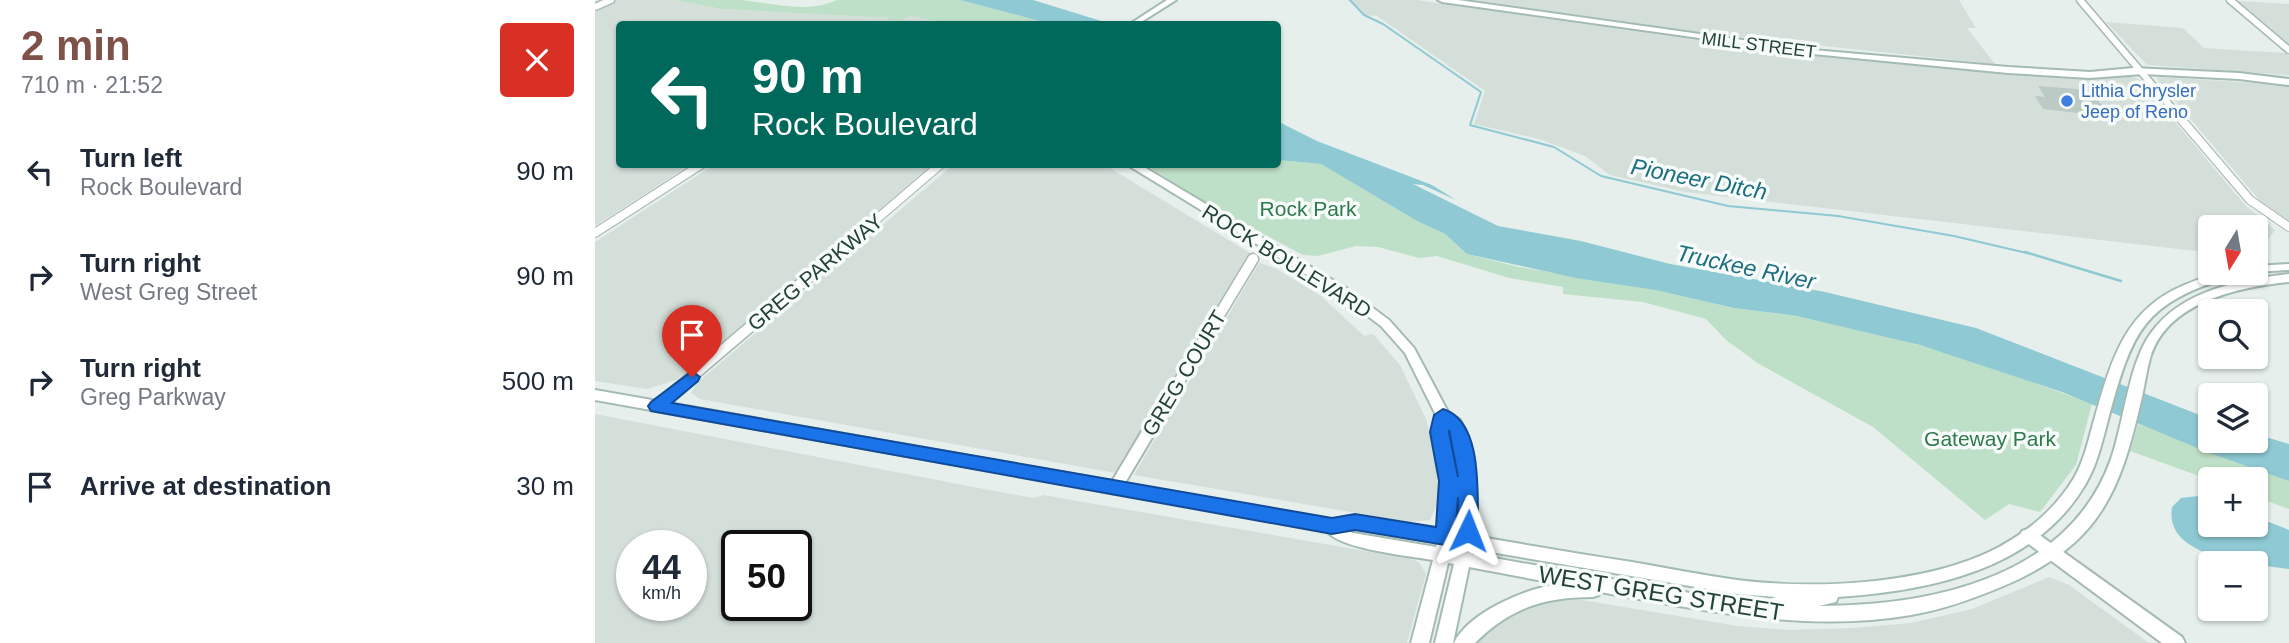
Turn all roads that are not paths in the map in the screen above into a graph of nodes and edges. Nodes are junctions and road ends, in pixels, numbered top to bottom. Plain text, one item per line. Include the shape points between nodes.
1 (611, 0) edge
2 (1172, 0) edge
3 (1442, 0) edge
4 (2080, 0) edge
5 (2230, 0) edge
6 (595, 7) edge
7 (1140, 21) edge
8 (2289, 50) edge
9 (2141, 72) junction
10 (2289, 80) edge
11 (696, 168) edge
12 (936, 168) edge
13 (1138, 168) edge
14 (2289, 227) edge
15 (595, 233) edge
16 (1253, 259) dead end
17 (2289, 267) edge
18 (2268, 268) edge
19 (2289, 278) edge
20 (2198, 283) edge
21 (595, 395) edge
22 (657, 406) junction
23 (1443, 415) junction
24 (1115, 488) junction
25 (1332, 526) junction
26 (2028, 535) junction
27 (1445, 537) junction
28 (1467, 540) junction
29 (2052, 552) junction
30 (1441, 555) junction
31 (1463, 559) junction
32 (1856, 591) junction
33 (1647, 593) junction
34 (1761, 611) junction
35 (1420, 643) edge
36 (1444, 643) edge
37 (1463, 643) edge
38 (2176, 643) edge

1 - 6 street
2 - 7 main road
3 - 9 main road, MILL STREET via 1788,49 1993,69
4 - 9 street
5 - 8 street
9 - 10 main road, MILL STREET
9 - 14 street via 2256,206
11 - 15 street
12 - 22 street, GREG PARKWAY
13 - 23 main road, ROCK BOULEVARD via 1374,313 1410,351
16 - 24 street, GREG COURT
17 - 18 main road
19 - 29 main road, WEST GREG STREET via 2233,287 2192,304 2153,337 2112,475 2093,512
20 - 26 main road, WEST GREG STREET via 2149,310 2132,330 2086,468 2051,518
21 - 22 main road, WEST GREG STREET
22 - 24 main road, WEST GREG STREET
23 - 27 main road, ROCK BOULEVARD via 1440,432 1449,481
23 - 28 main road, ROCK BOULEVARD via 1459,432 1467,464
24 - 25 main road, WEST GREG STREET
25 - 27 main road, WEST GREG STREET via 1355,522
25 - 30 main road, WEST GREG STREET via 1351,539
26 - 29 main road
26 - 32 main road, WEST GREG STREET via 1953,572
27 - 28 main road, WEST GREG STREET
27 - 30 main road, ROCK BOULEVARD
28 - 31 main road, ROCK BOULEVARD
28 - 32 main road, WEST GREG STREET via 1737,587
29 - 34 main road, WEST GREG STREET via 1983,589 1922,605 1855,614
29 - 38 main road
30 - 31 main road, WEST GREG STREET
30 - 35 main road, ROCK BOULEVARD
31 - 33 main road, WEST GREG STREET
31 - 36 main road, ROCK BOULEVARD
32 - 34 main road via 1808,603 1768,604
33 - 34 main road, WEST GREG STREET
33 - 37 main road via 1570,589 1529,596 1489,618

